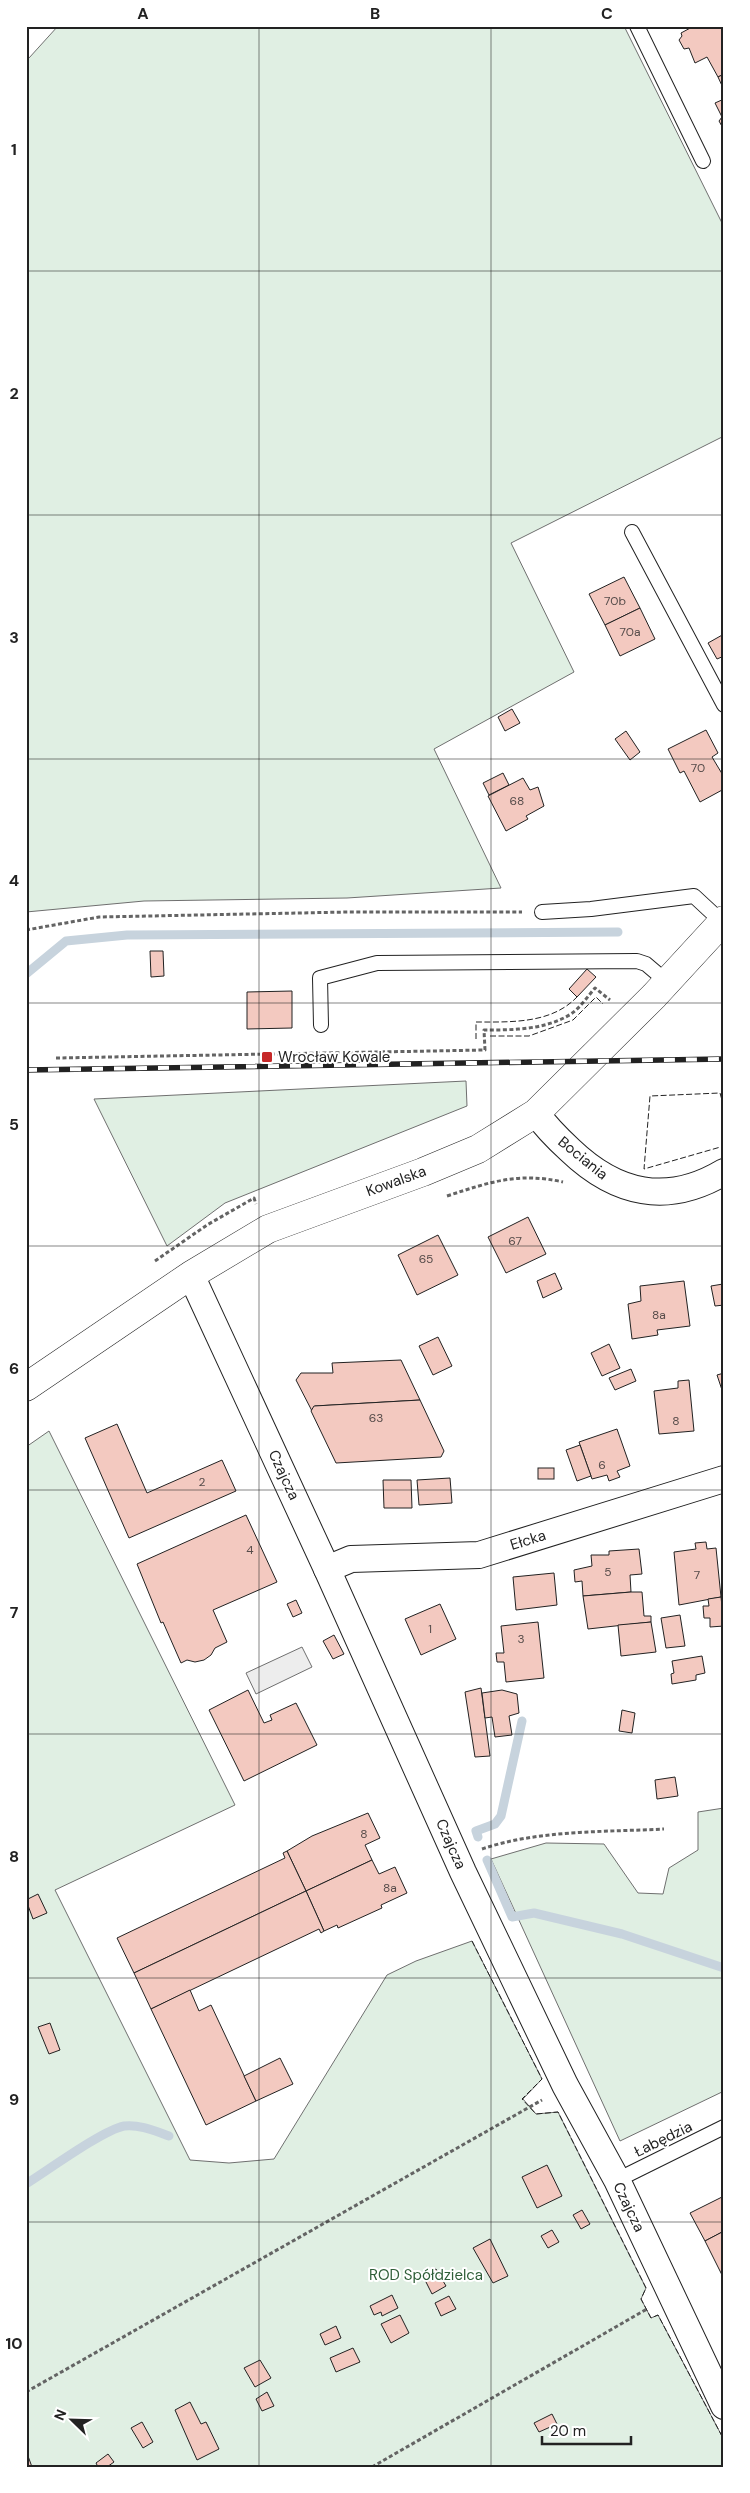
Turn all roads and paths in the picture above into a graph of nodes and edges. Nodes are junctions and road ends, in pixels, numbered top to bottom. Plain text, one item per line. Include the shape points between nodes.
1 (637, 26) edge
2 (703, 161) dead end
3 (632, 532) dead end
4 (724, 704) edge
5 (542, 912) joint
6 (723, 921) edge
7 (26, 930) edge
8 (666, 981) junction
9 (618, 1006) dead end
10 (321, 1025) dead end
11 (56, 1058) dead end
12 (536, 1112) junction
13 (588, 1165) junction
14 (724, 1172) edge
15 (443, 1197) dead end
16 (191, 1275) junction
17 (26, 1387) edge
18 (724, 1479) edge
19 (327, 1569) junction
20 (664, 1829) dead end
21 (458, 1857) junction
22 (565, 2085) junction
23 (724, 2127) edge
24 (617, 2180) junction
25 (671, 2294) junction
26 (26, 2392) edge
27 (724, 2406) edge
28 (372, 2467) edge

1 - 2 lane
3 - 4 lane
5 - 6 lane via 694,896
5 - 7 path via 348,912 99,918
6 - 8 street, Kowalska
8 - 10 lane via 646,964 637,961 377,963 320,978
8 - 12 street, Kowalska
9 - 11 path via 595,988 564,1017 526,1029 484,1030 484,1050
12 - 13 street, Bociania via 545,1126
12 - 16 street, Kowalska via 478,1149 268,1229
13 - 14 street, Bociania via 618,1184 648,1193 674,1190 710,1180
13 - 15 path via 577,1186 545,1178 502,1178
16 - 17 street, Kowalska
16 - 19 street, Czajcza
18 - 19 street, Ełcka via 479,1555 351,1559
19 - 21 street, Czajcza
20 - 21 path via 565,1834 500,1842
21 - 22 street, Czajcza
22 - 24 street, Czajcza
22 - 26 path
23 - 24 lane, Łabędzia
24 - 25 street, Czajcza
25 - 27 street, Czajcza
25 - 28 path

